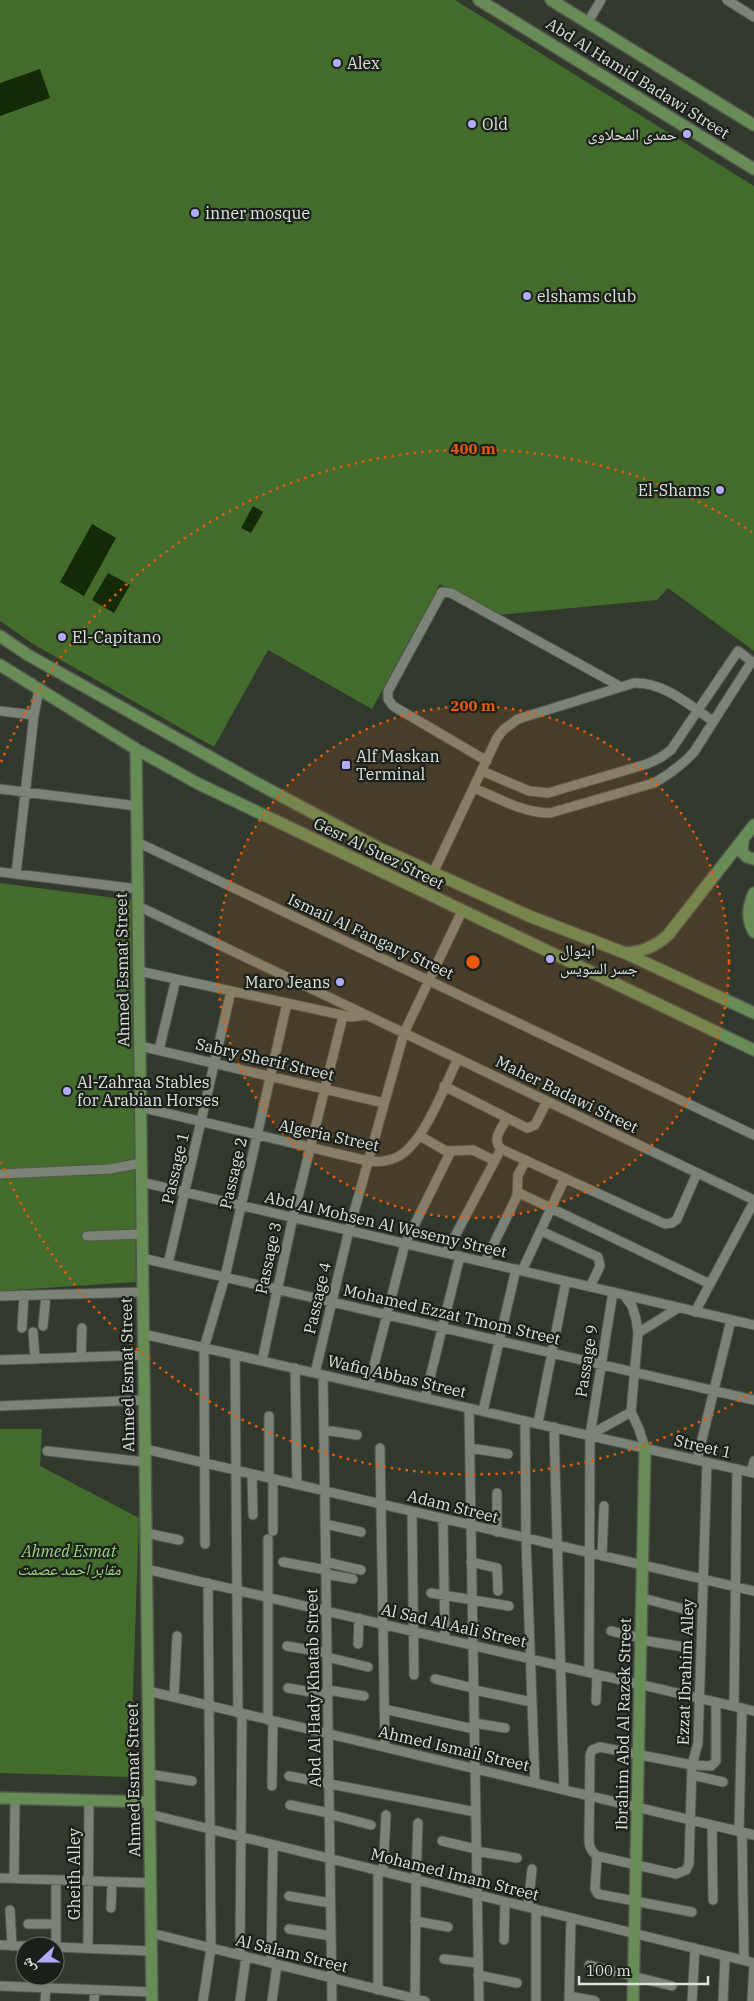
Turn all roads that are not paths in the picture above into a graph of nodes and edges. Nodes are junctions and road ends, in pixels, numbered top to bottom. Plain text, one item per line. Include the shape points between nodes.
1 (479, 0) edge
2 (552, 0) edge
3 (601, 0) edge
4 (727, 0) edge
5 (743, 4) edge
6 (754, 17) edge
7 (588, 22) junction
8 (754, 125) edge
9 (754, 169) edge
10 (0, 636) edge
11 (753, 662) edge
12 (0, 665) edge
13 (621, 687) junction
14 (39, 690) junction
15 (0, 711) edge
16 (698, 711) junction
17 (34, 715) junction
18 (713, 721) junction
19 (136, 749) junction
20 (487, 761) junction
21 (482, 770) junction
22 (474, 788) junction
23 (0, 789) edge
24 (26, 792) junction
25 (137, 806) junction
26 (754, 825) edge
27 (743, 840) junction
28 (137, 842) junction
29 (754, 859) edge
30 (0, 872) edge
31 (16, 874) junction
32 (433, 874) junction
33 (138, 889) junction
34 (754, 892) edge
35 (138, 906) junction
36 (462, 911) junction
37 (754, 932) edge
38 (625, 953) junction
39 (139, 971) junction
40 (176, 979) junction
41 (430, 980) junction
42 (231, 991) junction
43 (287, 1003) junction
44 (754, 1013) edge
45 (367, 1015) junction
46 (343, 1016) junction
47 (404, 1033) junction
48 (140, 1046) junction
49 (159, 1050) junction
50 (754, 1050) edge
51 (458, 1058) junction
52 (214, 1063) junction
53 (271, 1076) junction
54 (444, 1086) junction
55 (325, 1088) junction
56 (547, 1101) junction
57 (384, 1103) junction
58 (140, 1107) junction
59 (507, 1118) junction
60 (201, 1121) junction
61 (257, 1135) junction
62 (754, 1135) edge
63 (420, 1136) junction
64 (310, 1148) junction
65 (501, 1149) junction
66 (451, 1152) junction
67 (526, 1160) junction
68 (495, 1161) junction
69 (368, 1162) junction
70 (141, 1164) junction
71 (697, 1173) junction
72 (0, 1174) edge
73 (565, 1178) junction
74 (141, 1182) junction
75 (184, 1192) junction
76 (517, 1192) junction
77 (754, 1201) edge
78 (241, 1205) junction
79 (551, 1208) junction
80 (292, 1217) junction
81 (349, 1230) junction
82 (541, 1230) junction
83 (142, 1234) junction
84 (88, 1236) dead end
85 (405, 1244) junction
86 (446, 1253) junction
87 (460, 1256) junction
88 (142, 1258) junction
89 (485, 1262) junction
90 (168, 1264) junction
91 (519, 1270) junction
92 (225, 1277) junction
93 (566, 1281) junction
94 (710, 1284) junction
95 (590, 1287) junction
96 (277, 1289) junction
97 (143, 1292) junction
98 (613, 1292) junction
99 (24, 1295) junction
100 (46, 1295) junction
101 (624, 1295) junction
102 (0, 1296) edge
103 (332, 1302) junction
104 (678, 1308) junction
105 (695, 1312) junction
106 (387, 1315) junction
107 (731, 1320) junction
108 (754, 1325) edge
109 (43, 1326) dead end
110 (22, 1328) dead end
111 (82, 1328) dead end
112 (442, 1328) junction
113 (33, 1332) dead end
114 (638, 1333) junction
115 (143, 1334) junction
116 (499, 1341) junction
117 (204, 1348) junction
118 (552, 1353) junction
119 (143, 1355) junction
120 (235, 1355) junction
121 (82, 1357) junction
122 (35, 1359) junction
123 (0, 1360) edge
124 (262, 1361) junction
125 (601, 1364) junction
126 (295, 1368) junction
127 (634, 1372) junction
128 (319, 1374) junction
129 (369, 1385) junction
130 (714, 1391) junction
131 (425, 1398) junction
132 (144, 1400) junction
133 (754, 1400) edge
134 (0, 1406) edge
135 (469, 1408) junction
136 (483, 1411) junction
137 (630, 1412) junction
138 (269, 1416) dead end
139 (525, 1420) junction
140 (538, 1423) junction
141 (554, 1427) junction
142 (324, 1430) junction
143 (357, 1435) dead end
144 (590, 1435) junction
145 (380, 1448) dead end
146 (470, 1448) junction
147 (645, 1448) junction
148 (145, 1449) junction
149 (47, 1451) dead end
150 (508, 1454) dead end
151 (697, 1460) junction
152 (754, 1461) edge
153 (145, 1462) junction
154 (708, 1462) junction
155 (204, 1463) junction
156 (737, 1469) junction
157 (235, 1470) junction
158 (753, 1473) edge
159 (252, 1474) junction
160 (271, 1478) junction
161 (297, 1484) junction
162 (325, 1491) junction
163 (497, 1493) dead end
164 (381, 1504) junction
165 (604, 1506) dead end
166 (412, 1512) junction
167 (253, 1515) dead end
168 (443, 1519) junction
169 (325, 1524) junction
170 (471, 1525) junction
171 (361, 1532) dead end
172 (497, 1532) junction
173 (146, 1533) junction
174 (526, 1539) junction
175 (179, 1540) dead end
176 (205, 1544) dead end
177 (558, 1546) junction
178 (590, 1553) junction
179 (602, 1556) junction
180 (283, 1562) dead end
181 (472, 1562) junction
182 (642, 1565) junction
183 (326, 1568) junction
184 (146, 1569) junction
185 (361, 1570) dead end
186 (353, 1579) dead end
187 (704, 1580) junction
188 (208, 1583) junction
189 (736, 1587) junction
190 (236, 1590) junction
191 (498, 1591) dead end
192 (431, 1592) dead end
193 (754, 1592) edge
194 (444, 1595) junction
195 (268, 1597) junction
196 (642, 1598) junction
197 (472, 1600) junction
198 (509, 1606) dead end
199 (684, 1609) dead end
200 (326, 1610) junction
201 (359, 1618) junction
202 (383, 1624) junction
203 (414, 1631) junction
204 (611, 1631) dead end
205 (177, 1636) dead end
206 (445, 1638) junction
207 (641, 1639) junction
208 (358, 1644) dead end
209 (473, 1644) junction
210 (288, 1646) dead end
211 (684, 1646) dead end
212 (327, 1655) junction
213 (530, 1658) junction
214 (561, 1666) junction
215 (368, 1667) dead end
216 (593, 1673) junction
217 (414, 1675) dead end
218 (435, 1679) dead end
219 (640, 1684) junction
220 (288, 1688) dead end
221 (474, 1689) junction
222 (148, 1691) junction
223 (328, 1692) junction
224 (364, 1696) dead end
225 (174, 1697) junction
226 (700, 1698) junction
227 (596, 1701) dead end
228 (532, 1702) junction
229 (716, 1702) junction
230 (209, 1705) junction
231 (738, 1707) junction
232 (384, 1710) junction
233 (754, 1711) edge
234 (240, 1713) junction
235 (270, 1720) junction
236 (474, 1726) junction
237 (504, 1728) dead end
238 (328, 1733) junction
239 (385, 1747) junction
240 (638, 1754) junction
241 (475, 1769) junction
242 (692, 1770) junction
243 (149, 1774) junction
244 (289, 1776) dead end
245 (192, 1781) dead end
246 (723, 1782) dead end
247 (329, 1783) junction
248 (534, 1783) junction
249 (272, 1786) dead end
250 (564, 1790) junction
251 (588, 1796) junction
252 (0, 1798) edge
253 (16, 1798) junction
254 (89, 1800) junction
255 (149, 1802) junction
256 (290, 1805) dead end
257 (637, 1807) junction
258 (476, 1812) junction
259 (149, 1814) junction
260 (329, 1814) junction
261 (386, 1815) dead end
262 (690, 1820) junction
263 (418, 1823) dead end
264 (371, 1824) dead end
265 (712, 1825) junction
266 (210, 1829) junction
267 (740, 1832) junction
268 (754, 1835) edge
269 (241, 1837) junction
270 (442, 1841) dead end
271 (273, 1845) junction
272 (476, 1850) junction
273 (597, 1856) junction
274 (330, 1858) junction
275 (517, 1858) dead end
276 (636, 1865) junction
277 (532, 1869) dead end
278 (381, 1871) junction
279 (0, 1878) edge
280 (14, 1878) junction
281 (56, 1880) junction
282 (416, 1880) junction
283 (89, 1881) junction
284 (112, 1882) junction
285 (150, 1883) junction
286 (477, 1895) junction
287 (289, 1896) dead end
288 (713, 1900) dead end
289 (635, 1901) junction
290 (505, 1902) junction
291 (330, 1903) junction
292 (111, 1908) dead end
293 (532, 1908) junction
294 (10, 1910) dead end
295 (692, 1912) dead end
296 (571, 1918) junction
297 (415, 1921) junction
298 (28, 1924) dead end
299 (56, 1924) junction
300 (448, 1927) dead end
301 (289, 1929) dead end
302 (151, 1933) junction
303 (634, 1933) junction
304 (55, 1936) edge
305 (331, 1936) junction
306 (504, 1940) dead end
307 (0, 1945) edge
308 (12, 1946) joint
309 (65, 1947) edge
310 (88, 1948) junction
311 (211, 1948) junction
312 (695, 1948) junction
313 (151, 1951) junction
314 (243, 1956) junction
315 (725, 1956) junction
316 (444, 1958) dead end
317 (744, 1960) junction
318 (478, 1963) junction
319 (754, 1963) edge
320 (274, 1964) junction
321 (589, 1965) dead end
322 (478, 1975) junction
323 (634, 1976) junction
324 (331, 1978) junction
325 (517, 1983) dead end
326 (0, 1986) edge
327 (672, 1986) dead end
328 (46, 1988) junction
329 (95, 1990) junction
330 (378, 1990) junction
331 (152, 1996) edge
332 (414, 1998) junction
333 (569, 1998) edge
334 (45, 2001) edge
335 (94, 2001) edge
336 (203, 2001) edge
337 (240, 2001) edge
338 (272, 2001) edge
339 (332, 2001) edge
340 (425, 2001) edge
341 (478, 2001) edge
342 (536, 2001) edge
343 (595, 2001) edge
344 (633, 2001) edge
345 (692, 2001) edge
346 (723, 2001) edge
347 (752, 2001) edge

1 - 9 main road, Abd Al Hamid Badawi Street
2 - 7 main road, Abd Al Hamid Badawi Street
3 - 7 street
4 - 5 street
5 - 6 street
7 - 8 main road, Abd Al Hamid Badawi Street
10 - 32 main road, Gesr Al Suez Street via 28,655 252,781
11 - 16 street via 738,651
11 - 18 street
12 - 14 main road, Gesr Al Suez Street
13 - 16 street via 634,683 660,686
13 - 20 street via 518,719 503,730
13 - 20 street via 450,593 442,592 388,691 388,699 393,706
14 - 17 street
14 - 19 main road, Gesr Al Suez Street
15 - 17 street
16 - 18 street
16 - 21 street via 671,750 660,758 548,793 529,791
17 - 24 street
18 - 22 street via 694,752 669,775 654,783 561,810 544,813 528,810
19 - 25 main road, Ahmed Esmat Street
19 - 36 main road, Gesr Al Suez Street via 197,783
20 - 21 street
21 - 22 street
22 - 32 street
23 - 24 street
24 - 25 street
24 - 31 street
25 - 28 main road, Ahmed Esmat Street
26 - 27 main road
27 - 29 main road via 742,852
27 - 38 main road via 668,935 646,949
28 - 33 main road, Ahmed Esmat Street
28 - 41 street, Ismail Al Fangary Street
30 - 31 street
31 - 33 street
32 - 38 main road, Gesr Al Suez Street
33 - 35 main road, Ahmed Esmat Street
34 - 37 main road via 748,913
35 - 39 main road, Ahmed Esmat Street
35 - 45 street, Maher Badawi Street
36 - 41 street, Passage 4
36 - 50 main road, Gesr Al Suez Street
38 - 44 main road, Gesr Al Suez Street
39 - 40 street, Maher Badawi Street
39 - 48 main road, Ahmed Esmat Street
40 - 42 street, Maher Badawi Street
40 - 49 street
41 - 47 street, Passage 4
41 - 62 street, Ismail Al Fangary Street
42 - 43 street, Maher Badawi Street
42 - 52 street, Passage 1
43 - 46 street, Maher Badawi Street
43 - 53 street, Passage 2
45 - 46 street, Maher Badawi Street via 359,1018
45 - 47 street, Maher Badawi Street
46 - 55 street, Passage 3
47 - 51 street, Maher Badawi Street
47 - 57 street, Passage 4
48 - 49 street, Sabry Sherif Street
48 - 58 main road, Ahmed Esmat Street
49 - 52 street, Sabry Sherif Street
51 - 54 street, Algeria Street
51 - 56 street, Maher Badawi Street
52 - 53 street, Sabry Sherif Street
52 - 60 street, Passage 1
53 - 55 street, Sabry Sherif Street
53 - 61 street, Passage 2
54 - 59 street
54 - 63 street, Algeria Street
55 - 57 street, Sabry Sherif Street
55 - 64 street, Passage 3
56 - 59 street via 532,1128
56 - 71 street, Maher Badawi Street
57 - 69 street, Passage 4
58 - 60 street, Algeria Street
58 - 70 main road, Ahmed Esmat Street
59 - 65 street via 496,1139
60 - 61 street, Algeria Street
60 - 75 street, Passage 1
61 - 64 street, Algeria Street
61 - 78 street, Passage 2
63 - 66 street
63 - 69 street, Algeria Street via 406,1152 395,1158
64 - 69 street, Algeria Street
64 - 80 street, Passage 3
65 - 67 street
65 - 68 street
66 - 68 street via 473,1150
66 - 85 street
67 - 73 street
67 - 76 street via 518,1175
68 - 86 street
69 - 81 street, Passage 4
70 - 72 street
70 - 74 main road, Ahmed Esmat Street
71 - 73 street via 677,1219 669,1224
71 - 77 street, Maher Badawi Street
73 - 79 street
74 - 75 street, Abd Al Mohsen Al Wesemy Street
74 - 83 main road, Ahmed Esmat Street
75 - 78 street, Abd Al Mohsen Al Wesemy Street
75 - 90 street, Passage 1
76 - 79 street
76 - 89 street
77 - 94 street
78 - 80 street, Abd Al Mohsen Al Wesemy Street
78 - 92 street, Passage 2
79 - 82 street
79 - 94 street
80 - 81 street, Abd Al Mohsen Al Wesemy Street
80 - 96 street, Passage 3
81 - 85 street, Abd Al Mohsen Al Wesemy Street
81 - 103 street, Passage 4
82 - 91 street
82 - 95 street via 598,1257 600,1266
83 - 84 street
83 - 88 main road, Ahmed Esmat Street
85 - 86 street, Abd Al Mohsen Al Wesemy Street
85 - 106 street
86 - 87 street, Abd Al Mohsen Al Wesemy Street
87 - 89 street, Abd Al Mohsen Al Wesemy Street
87 - 112 street
88 - 90 street, Mohamed Ezzat Tmom Street
88 - 97 main road, Ahmed Esmat Street
89 - 91 street, Abd Al Mohsen Al Wesemy Street
90 - 92 street, Mohamed Ezzat Tmom Street
91 - 93 street, Abd Al Mohsen Al Wesemy Street
91 - 116 street
92 - 96 street, Mohamed Ezzat Tmom Street
92 - 117 street, Passage 2
93 - 95 street, Abd Al Mohsen Al Wesemy Street
93 - 118 street
94 - 105 street
95 - 98 street, Abd Al Mohsen Al Wesemy Street
96 - 103 street, Mohamed Ezzat Tmom Street
96 - 124 street, Passage 3
97 - 100 street
97 - 115 main road, Ahmed Esmat Street
98 - 101 street, Abd Al Mohsen Al Wesemy Street
98 - 125 street, Passage 9
99 - 100 street
99 - 102 street
99 - 110 street
100 - 109 street
101 - 104 street, Abd Al Mohsen Al Wesemy Street
101 - 114 street via 634,1313
103 - 106 street, Mohamed Ezzat Tmom Street
103 - 128 street, Passage 4
104 - 105 street, Abd Al Mohsen Al Wesemy Street
104 - 114 street
105 - 107 street, Abd Al Mohsen Al Wesemy Street
106 - 112 street, Mohamed Ezzat Tmom Street
106 - 129 street
107 - 108 street, Abd Al Mohsen Al Wesemy Street
107 - 130 street
111 - 121 street
112 - 116 street, Mohamed Ezzat Tmom Street
112 - 131 street
113 - 122 street
114 - 127 street
115 - 117 street, Wafiq Abbas Street
115 - 119 main road, Ahmed Esmat Street
116 - 118 street, Mohamed Ezzat Tmom Street
116 - 136 street
117 - 120 street, Wafiq Abbas Street
117 - 155 street, Passage 2
118 - 125 street, Mohamed Ezzat Tmom Street
118 - 140 street
119 - 121 street
119 - 132 main road, Ahmed Esmat Street
120 - 124 street, Wafiq Abbas Street
120 - 157 street
121 - 122 street
122 - 123 street
124 - 126 street, Wafiq Abbas Street
125 - 127 street, Mohamed Ezzat Tmom Street
125 - 144 street, Passage 9
126 - 128 street, Wafiq Abbas Street
126 - 161 street
127 - 130 street, Mohamed Ezzat Tmom Street
127 - 137 street
128 - 129 street, Wafiq Abbas Street
128 - 142 street, Abd Al Hady Khatab Street
129 - 131 street, Wafiq Abbas Street
130 - 133 street, Mohamed Ezzat Tmom Street
130 - 151 street
131 - 135 street, Wafiq Abbas Street
132 - 134 street
132 - 148 main road, Ahmed Esmat Street
135 - 136 street, Wafiq Abbas Street
135 - 146 street
136 - 139 street, Wafiq Abbas Street
137 - 144 street
137 - 147 street
138 - 160 street
139 - 140 street, Wafiq Abbas Street
139 - 174 street
140 - 141 street, Wafiq Abbas Street
141 - 144 street, Wafiq Abbas Street
141 - 177 street
142 - 143 street
142 - 162 street, Abd Al Hady Khatab Street
144 - 147 street, Wafiq Abbas Street
144 - 178 street, Passage 9
145 - 164 street
146 - 150 street
146 - 170 street
147 - 151 street, Street 1
147 - 182 main road, Ibrahim Abd Al Razek Street
148 - 153 main road, Ahmed Esmat Street
148 - 155 street, Adam Street
149 - 153 street
151 - 154 street, Street 1
152 - 158 street
153 - 173 main road, Ahmed Esmat Street
154 - 156 street, Street 1
154 - 187 street, Ezzat Ibrahim Alley
155 - 157 street, Adam Street
155 - 176 street, Passage 2
156 - 158 street, Street 1
156 - 189 street
157 - 159 street, Adam Street
157 - 190 street
159 - 160 street, Adam Street
159 - 167 street
160 - 161 street, Adam Street
160 - 195 street
161 - 162 street, Adam Street
162 - 164 street, Adam Street
162 - 169 street, Abd Al Hady Khatab Street
163 - 172 street
164 - 166 street, Adam Street
164 - 202 street
165 - 179 street
166 - 168 street, Adam Street
166 - 203 street
168 - 170 street, Adam Street
168 - 194 street
169 - 171 street
169 - 183 street, Abd Al Hady Khatab Street
170 - 172 street, Adam Street
170 - 181 street
172 - 174 street, Adam Street
173 - 175 street
173 - 184 main road, Ahmed Esmat Street
174 - 177 street, Adam Street
174 - 213 street
177 - 178 street, Adam Street
177 - 214 street
178 - 179 street, Adam Street
178 - 216 street, Passage 9
179 - 182 street, Adam Street
180 - 183 street
181 - 191 street via 497,1568
181 - 197 street
182 - 187 street, Adam Street
182 - 196 main road, Ibrahim Abd Al Razek Street
183 - 185 street
183 - 186 street
183 - 200 street, Abd Al Hady Khatab Street
184 - 188 street, Al Sad Al Aali Street
184 - 222 main road, Ahmed Esmat Street
187 - 189 street, Adam Street
187 - 226 street, Ezzat Ibrahim Alley
188 - 190 street, Al Sad Al Aali Street
188 - 230 street
189 - 193 street, Adam Street
189 - 231 street
190 - 195 street, Al Sad Al Aali Street
190 - 234 street
192 - 194 street
194 - 197 street
194 - 206 street
195 - 200 street, Al Sad Al Aali Street
195 - 235 street
196 - 199 street
196 - 207 main road, Ibrahim Abd Al Razek Street
197 - 198 street
197 - 209 street
200 - 201 street, Al Sad Al Aali Street
200 - 212 street, Abd Al Hady Khatab Street
201 - 202 street, Al Sad Al Aali Street
201 - 208 street
202 - 203 street, Al Sad Al Aali Street
202 - 232 street
203 - 206 street, Al Sad Al Aali Street
203 - 217 street
204 - 207 street
205 - 225 street
206 - 209 street, Al Sad Al Aali Street
207 - 211 street
207 - 219 main road, Ibrahim Abd Al Razek Street
209 - 213 street, Al Sad Al Aali Street
209 - 221 street
210 - 212 street
212 - 215 street
212 - 223 street, Abd Al Hady Khatab Street
213 - 214 street, Al Sad Al Aali Street
213 - 228 street
214 - 216 street, Al Sad Al Aali Street
214 - 250 street
216 - 219 street, Al Sad Al Aali Street
216 - 227 street, Passage 9
218 - 221 street
219 - 226 street, Al Sad Al Aali Street
219 - 240 main road, Ibrahim Abd Al Razek Street
220 - 223 street
221 - 228 street
221 - 236 street
222 - 225 street, Ahmed Ismail Street
222 - 243 main road, Ahmed Esmat Street
223 - 224 street
223 - 238 street, Abd Al Hady Khatab Street
225 - 230 street, Ahmed Ismail Street
226 - 229 street, Al Sad Al Aali Street
226 - 242 street, Ezzat Ibrahim Alley via 698,1743
228 - 248 street
229 - 231 street, Al Sad Al Aali Street
229 - 242 street via 716,1761 708,1767
230 - 234 street, Ahmed Ismail Street
230 - 266 street
231 - 233 street, Al Sad Al Aali Street
231 - 267 street
232 - 236 street
232 - 239 street
234 - 235 street, Ahmed Ismail Street
234 - 269 street
235 - 238 street, Ahmed Ismail Street
235 - 249 street
236 - 237 street
236 - 241 street
238 - 239 street, Ahmed Ismail Street
238 - 247 street, Abd Al Hady Khatab Street
239 - 241 street, Ahmed Ismail Street
240 - 242 street
240 - 251 street via 600,1747 592,1750
240 - 257 main road, Ibrahim Abd Al Razek Street
241 - 248 street, Ahmed Ismail Street
241 - 258 street
242 - 246 street
242 - 262 street, Ezzat Ibrahim Alley
243 - 245 street
243 - 255 main road, Ahmed Esmat Street
244 - 247 street
247 - 258 street
247 - 260 street, Abd Al Hady Khatab Street
248 - 250 street, Ahmed Ismail Street
250 - 251 street, Ahmed Ismail Street
251 - 257 street, Ahmed Ismail Street
251 - 273 street via 589,1845
252 - 253 main road
253 - 254 main road
253 - 280 street
254 - 255 main road
254 - 283 street, Gheith Alley
255 - 259 main road, Ahmed Esmat Street
256 - 260 street
257 - 262 street, Ahmed Ismail Street
257 - 276 main road, Ibrahim Abd Al Razek Street
258 - 272 street
259 - 266 street, Mohamed Imam Street
259 - 285 main road, Ahmed Esmat Street
260 - 264 street
260 - 274 street, Abd Al Hady Khatab Street
261 - 278 street
262 - 265 street, Ahmed Ismail Street
262 - 276 street, Ezzat Ibrahim Alley via 689,1864 686,1870 676,1874
263 - 282 street
265 - 267 street, Ahmed Ismail Street
265 - 288 street
266 - 269 street, Mohamed Imam Street
266 - 311 street
267 - 268 street, Ahmed Ismail Street
267 - 317 street
269 - 271 street, Mohamed Imam Street
269 - 314 street
270 - 272 street
271 - 274 street, Mohamed Imam Street
271 - 320 street
272 - 275 street
272 - 286 street
273 - 276 street
273 - 289 street via 597,1892
274 - 278 street, Mohamed Imam Street
274 - 291 street, Abd Al Hady Khatab Street
276 - 289 main road, Ibrahim Abd Al Razek Street
277 - 293 street
278 - 282 street, Mohamed Imam Street
278 - 330 street
279 - 280 street
280 - 281 street
281 - 283 street
281 - 299 street
282 - 286 street, Mohamed Imam Street
282 - 297 street
283 - 284 street
283 - 310 street, Gheith Alley
284 - 285 street
284 - 292 street
285 - 302 main road, Ahmed Esmat Street
286 - 290 street, Mohamed Imam Street
286 - 318 street
287 - 291 street
289 - 295 street
289 - 303 main road, Ibrahim Abd Al Razek Street
290 - 293 street, Mohamed Imam Street
290 - 306 street
291 - 305 street, Abd Al Hady Khatab Street
293 - 296 street, Mohamed Imam Street
293 - 342 street
294 - 308 street
296 - 303 street, Mohamed Imam Street
296 - 333 street
297 - 300 street
297 - 332 street
298 - 299 street
299 - 304 street
301 - 305 street
302 - 311 street, Al Salam Street
302 - 313 main road, Ahmed Esmat Street
303 - 312 street, Mohamed Imam Street
303 - 323 main road, Ibrahim Abd Al Razek Street
305 - 324 street, Abd Al Hady Khatab Street
307 - 308 street
309 - 310 street
310 - 313 street
311 - 314 street, Al Salam Street
311 - 336 street
312 - 315 street, Mohamed Imam Street
312 - 345 street
313 - 331 main road, Ahmed Esmat Street
314 - 320 street, Al Salam Street
314 - 337 street
315 - 317 street, Mohamed Imam Street
315 - 346 street
316 - 318 street
317 - 319 street, Mohamed Imam Street
318 - 322 street
319 - 347 street
320 - 324 street, Al Salam Street
320 - 338 street
321 - 323 street
322 - 325 street
322 - 341 street
323 - 327 street
323 - 344 main road, Ibrahim Abd Al Razek Street
324 - 330 street, Al Salam Street
324 - 339 street, Abd Al Hady Khatab Street
326 - 328 street
328 - 329 street
328 - 334 street
329 - 331 street
329 - 335 street
330 - 332 street, Al Salam Street
332 - 340 street, Al Salam Street
333 - 343 street

